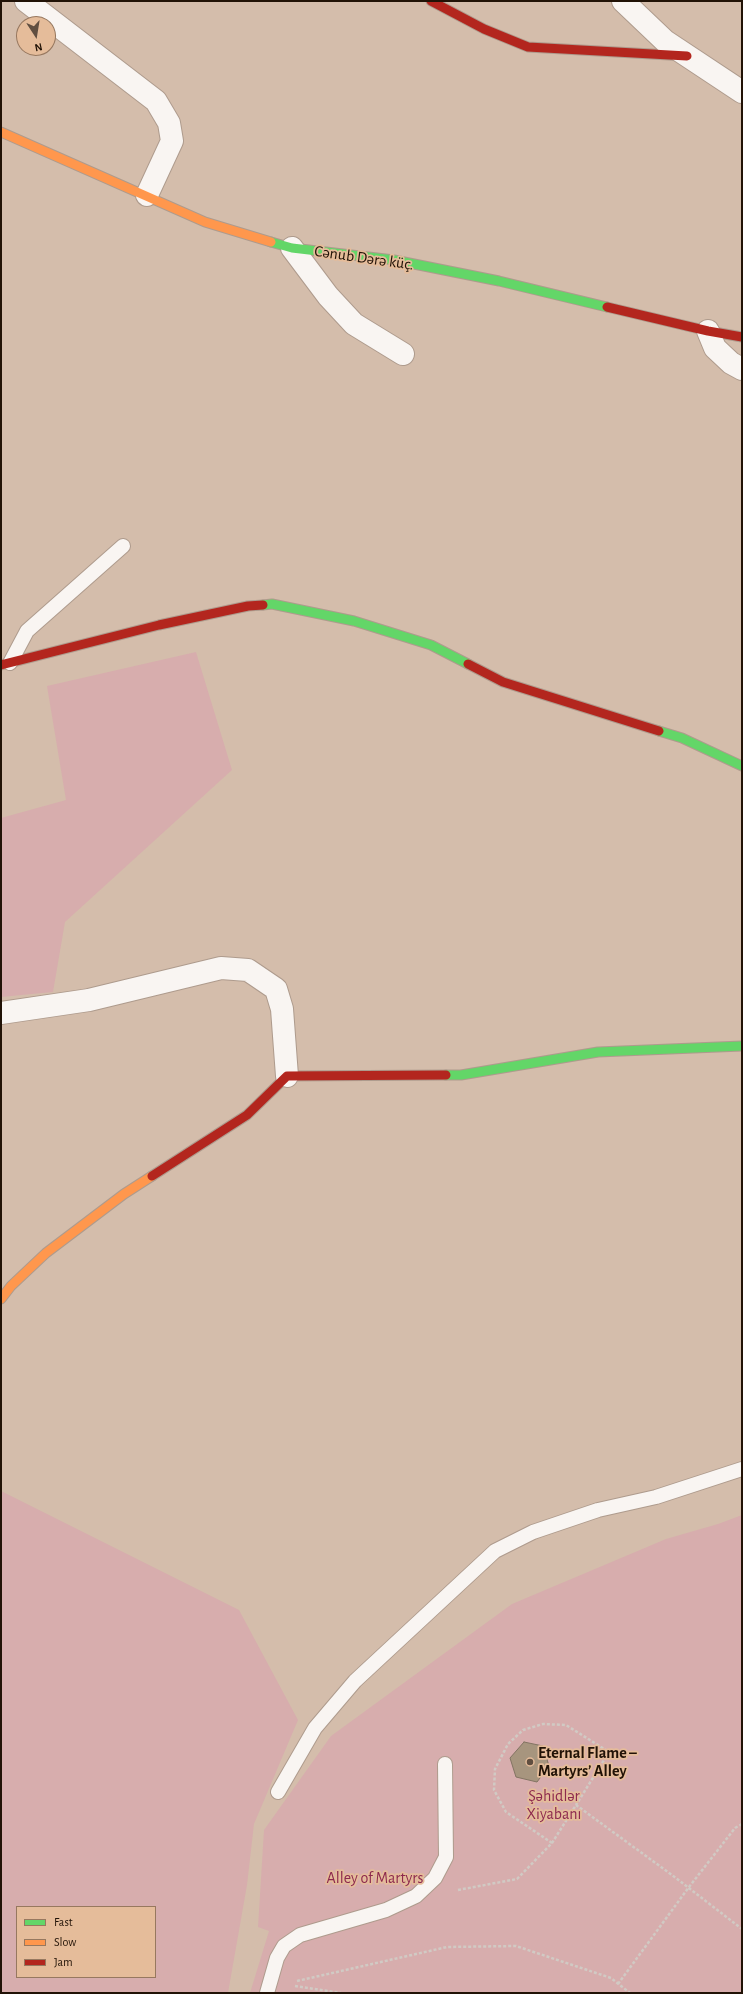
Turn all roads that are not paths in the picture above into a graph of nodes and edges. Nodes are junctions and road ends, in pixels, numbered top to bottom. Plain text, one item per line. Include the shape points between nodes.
1 (26, 1) edge
2 (431, 1) edge
3 (623, 1) edge
4 (687, 56) junction
5 (742, 92) edge
6 (1, 132) edge
7 (147, 195) junction
8 (292, 248) junction
9 (708, 332) junction
10 (742, 337) edge
11 (403, 354) dead end
12 (742, 369) edge
13 (123, 546) dead end
14 (5, 664) edge
15 (742, 766) edge
16 (1, 1013) edge
17 (742, 1046) edge
18 (287, 1076) junction
19 (1, 1299) edge
20 (742, 1469) edge
21 (445, 1764) dead end
22 (278, 1792) dead end
23 (267, 1993) edge

1 - 7 street via 156,101 169,123 172,141
2 - 4 street via 484,29 528,46
3 - 4 street via 665,41
4 - 5 street
6 - 7 street, Cənub Dərə küç.
7 - 8 street, Cənub Dərə küç. via 205,222
8 - 9 street, Cənub Dərə küç. via 409,263
8 - 11 street via 328,296 354,324
9 - 10 street, Cənub Dərə küç.
9 - 12 street via 715,348 731,363
13 - 14 lane via 27,631
14 - 15 street via 167,623 248,606 272,604 354,620 431,645 503,682 682,738
16 - 18 street via 89,1000 221,968 248,970 276,989 282,1009
17 - 18 street via 598,1052 461,1075
18 - 19 street via 247,1115 124,1194 46,1253
20 - 22 lane via 656,1497 598,1510 533,1532 495,1551 355,1681 315,1728
21 - 23 lane via 446,1857 435,1878 416,1896 386,1910 300,1935 284,1946 277,1958

